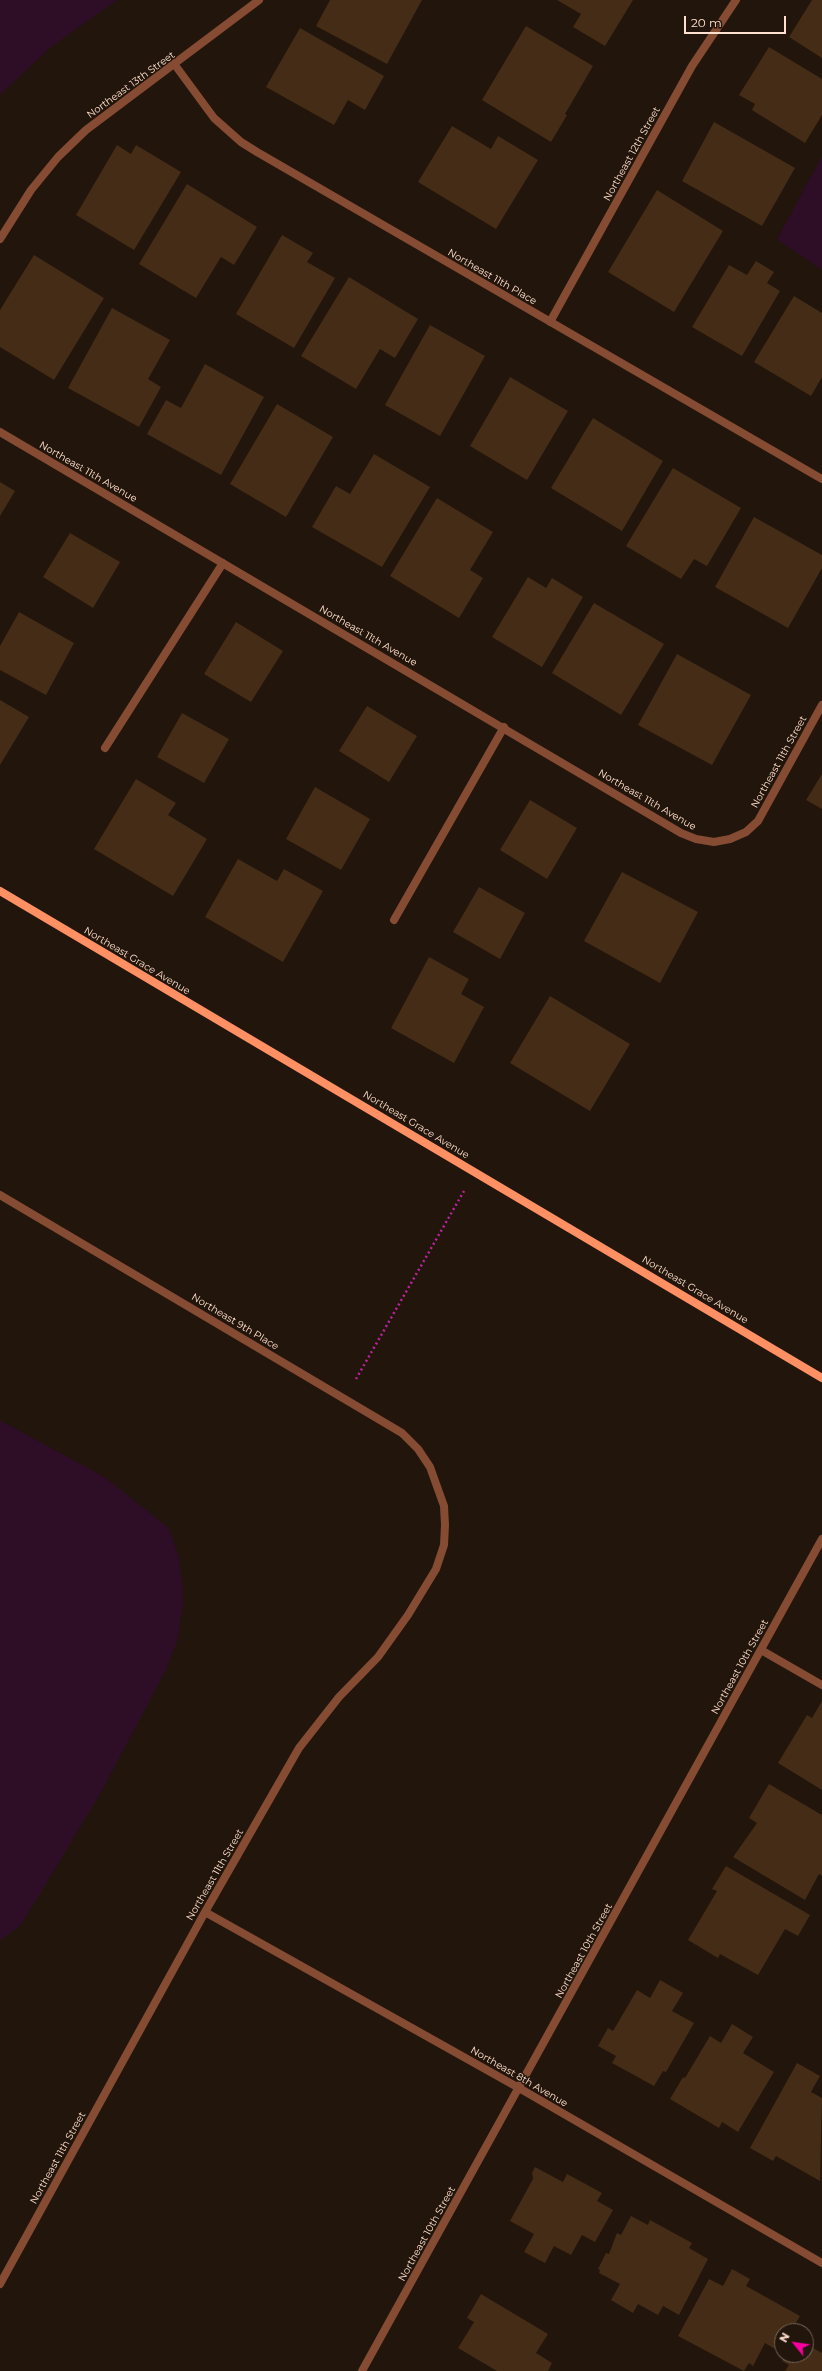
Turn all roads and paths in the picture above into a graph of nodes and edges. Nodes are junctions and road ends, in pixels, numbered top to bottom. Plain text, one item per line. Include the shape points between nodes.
1 (259, 0) edge
2 (736, 0) edge
3 (175, 65) junction
4 (0, 239) edge
5 (550, 322) junction
6 (0, 432) edge
7 (822, 479) edge
8 (223, 563) junction
9 (822, 705) edge
10 (504, 727) junction
11 (105, 748) dead end
12 (730, 839) joint
13 (0, 891) edge
14 (394, 920) dead end
15 (476, 1172) junction
16 (0, 1195) edge
17 (822, 1378) edge
18 (345, 1398) junction
19 (439, 1487) joint
20 (822, 1540) edge
21 (761, 1650) junction
22 (822, 1685) edge
23 (205, 1912) junction
24 (519, 2088) junction
25 (822, 2263) edge
26 (0, 2284) edge
27 (362, 2371) edge

1 - 3 street, Northeast 13th Street
2 - 5 street, Northeast 12th Street via 692,66
3 - 4 street, Northeast 13th Street via 115,107 58,157 31,190
3 - 5 street, Northeast 11th Place via 202,105 241,142
5 - 7 street, Northeast 11th Place
6 - 8 street, Northeast 11th Avenue
8 - 10 street, Northeast 11th Avenue
8 - 11 street
9 - 12 street, Northeast 11th Street via 758,821 746,832
10 - 12 street, Northeast 11th Avenue via 681,833 714,842
10 - 14 street
13 - 15 main road, Northeast Grace Avenue
15 - 17 main road, Northeast Grace Avenue
15 - 18 path
16 - 18 street, Northeast 9th Place
18 - 19 street, Northeast 9th Place via 402,1433 418,1449
19 - 23 street, Northeast 11th Street via 445,1525 444,1545 436,1569 378,1658 339,1697 299,1748
20 - 21 street, Northeast 10th Street
21 - 22 street
21 - 24 street, Northeast 10th Street
23 - 24 street, Northeast 8th Avenue
23 - 26 street, Northeast 11th Street
24 - 25 street, Northeast 8th Avenue
24 - 27 street, Northeast 10th Street

